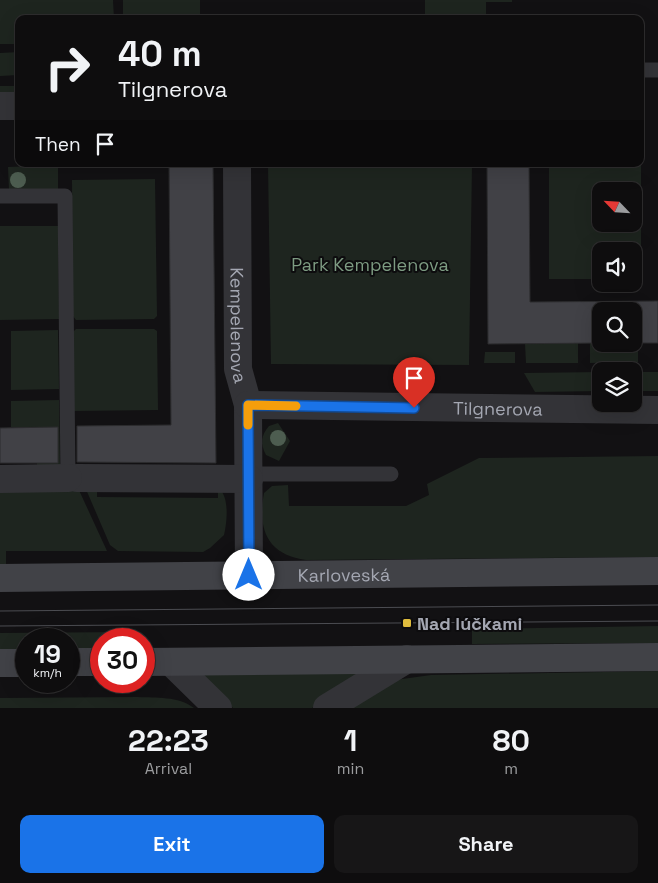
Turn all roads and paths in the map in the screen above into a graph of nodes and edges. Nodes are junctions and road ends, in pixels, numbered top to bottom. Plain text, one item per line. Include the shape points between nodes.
1 (644, 70) edge
2 (658, 70) edge
3 (0, 106) edge
4 (15, 106) edge
5 (237, 167) edge
6 (0, 196) edge
7 (248, 405) junction
8 (658, 410) edge
9 (391, 474) dead end
10 (249, 476) junction
11 (72, 478) junction
12 (0, 480) edge
13 (658, 572) edge
14 (249, 575) junction
15 (0, 578) edge
16 (658, 657) edge
17 (408, 659) junction
18 (155, 662) edge
19 (171, 662) junction
20 (0, 663) edge
21 (15, 663) edge
22 (218, 708) edge
23 (327, 708) edge

1 - 2 lane
3 - 4 street
5 - 7 street, Kempelenova via 238,369
6 - 11 lane via 65,196
7 - 8 street, Tilgnerova
7 - 10 street, Kempelenova
9 - 10 lane
10 - 11 street
10 - 14 street, Kempelenova
11 - 12 street
13 - 14 main road, Karloveská
14 - 15 main road, Karloveská
16 - 17 main road
17 - 19 main road
17 - 23 street
18 - 19 main road
19 - 22 street
20 - 21 main road

